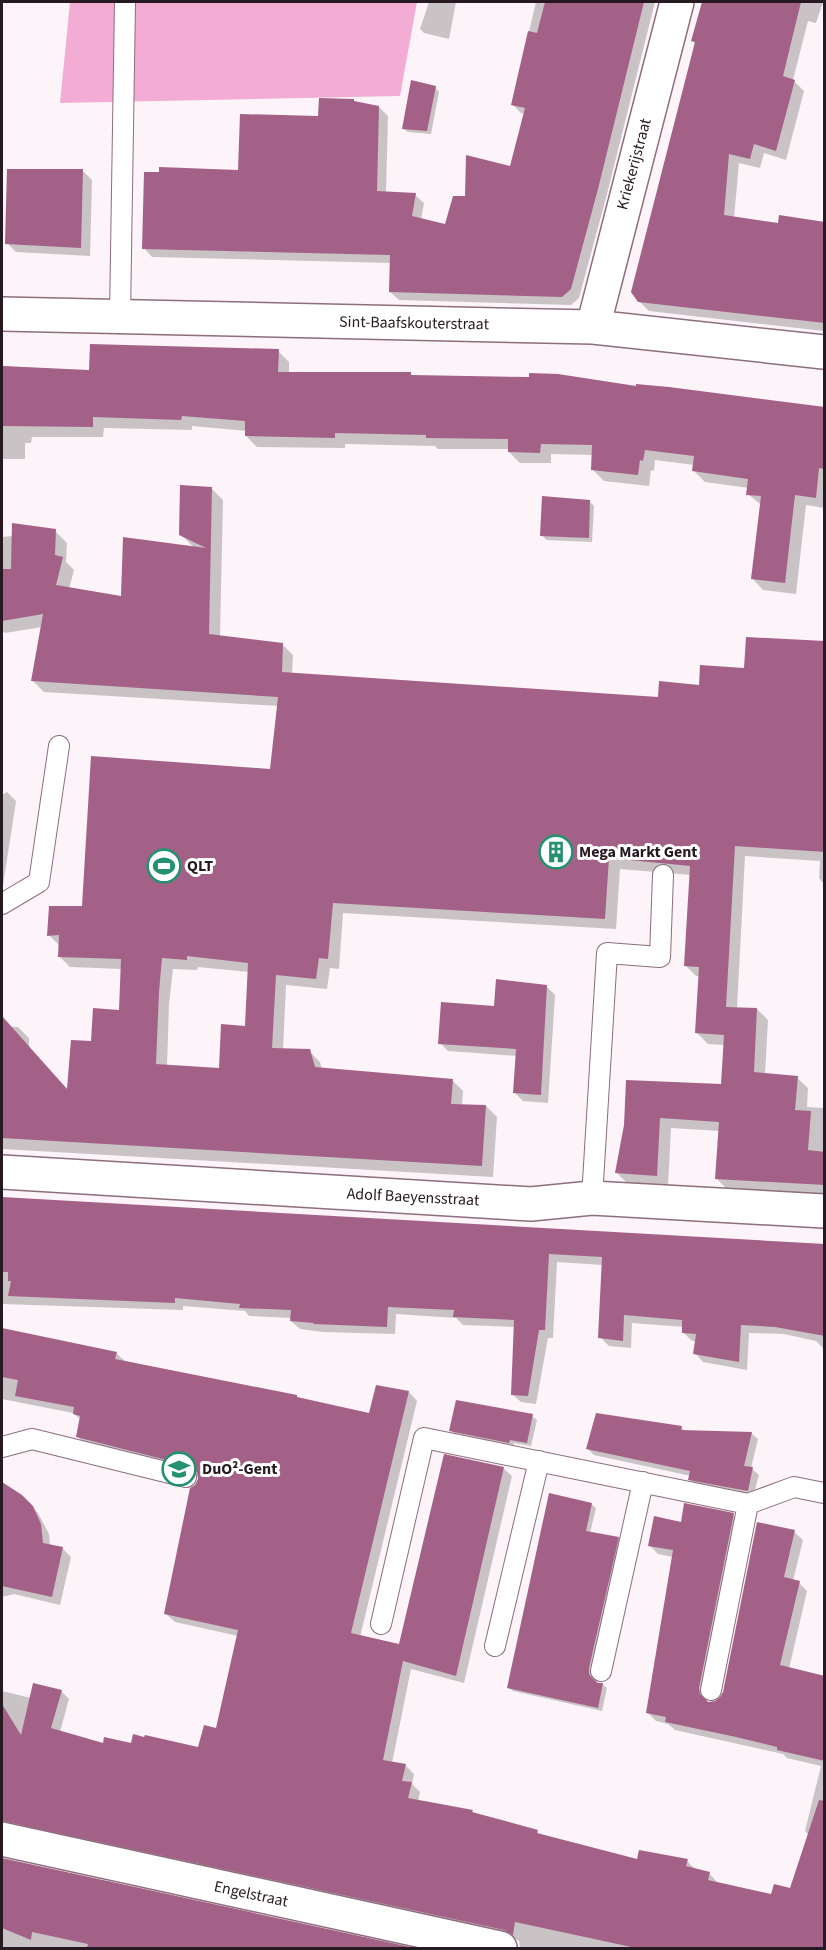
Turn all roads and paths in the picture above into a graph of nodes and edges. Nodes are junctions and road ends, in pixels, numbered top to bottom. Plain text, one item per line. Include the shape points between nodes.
1 (125, 2) edge
2 (677, 2) edge
3 (2, 314) edge
4 (120, 317) junction
5 (593, 327) junction
6 (825, 352) edge
7 (58, 746) dead end
8 (663, 875) dead end
9 (2, 904) edge
10 (2, 1172) edge
11 (592, 1198) junction
12 (825, 1211) edge
13 (2, 1447) edge
14 (539, 1461) junction
15 (186, 1477) dead end
16 (643, 1482) junction
17 (825, 1493) edge
18 (748, 1504) junction
19 (381, 1624) dead end
20 (495, 1646) dead end
21 (601, 1671) dead end
22 (711, 1690) dead end
23 (2, 1839) edge
24 (500, 1948) edge

1 - 4 lane
2 - 5 street, Kriekerijstraat
3 - 4 street, Sint-Baafskouterstraat
4 - 5 street, Sint-Baafskouterstraat
5 - 6 street, Sint-Baafskouterstraat
7 - 9 lane via 39,882
8 - 11 lane via 660,957 607,952
10 - 11 street, Adolf Baeyensstraat via 531,1204
11 - 12 street, Adolf Baeyensstraat
13 - 15 lane via 32,1439
14 - 16 lane
14 - 19 lane via 424,1438
14 - 20 lane
16 - 18 lane
16 - 21 lane
17 - 18 lane via 794,1487
18 - 22 lane
23 - 24 street, Engelstraat

